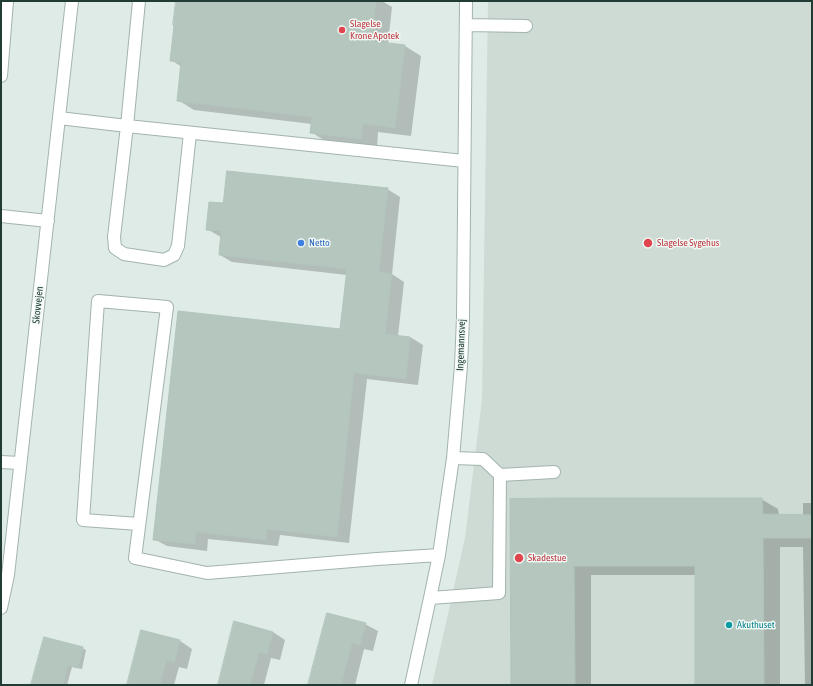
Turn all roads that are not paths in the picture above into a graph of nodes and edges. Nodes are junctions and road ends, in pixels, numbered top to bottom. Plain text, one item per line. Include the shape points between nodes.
1 (7, 1) edge
2 (72, 1) edge
3 (139, 1) edge
4 (466, 1) edge
5 (466, 25) junction
6 (526, 26) dead end
7 (1, 76) edge
8 (59, 118) junction
9 (127, 126) junction
10 (190, 133) junction
11 (464, 161) junction
12 (1, 216) edge
13 (48, 221) junction
14 (454, 458) junction
15 (1, 462) edge
16 (20, 463) junction
17 (554, 472) dead end
18 (500, 475) junction
19 (139, 524) junction
20 (439, 555) junction
21 (430, 598) junction
22 (1, 608) edge
23 (411, 685) edge

1 - 7 street
2 - 8 street, Skovvejen
3 - 9 street
4 - 5 street, Ingemannsvej
5 - 6 street
5 - 11 street, Ingemannsvej
8 - 9 street
8 - 13 street, Skovvejen
9 - 10 street
9 - 10 street via 114,236 116,248 124,254 164,260 174,255 178,246
10 - 11 street
11 - 14 street, Ingemannsvej via 463,317
12 - 13 street
13 - 16 street, Skovvejen
14 - 18 street via 482,459
14 - 20 street, Ingemannsvej
15 - 16 street
16 - 22 street, Skovvejen via 8,575
17 - 18 street
18 - 21 street via 499,593
19 - 19 street via 167,307 98,301 83,520
19 - 20 street via 135,558 207,573
20 - 21 street, Ingemannsvej
21 - 23 street, Ingemannsvej

